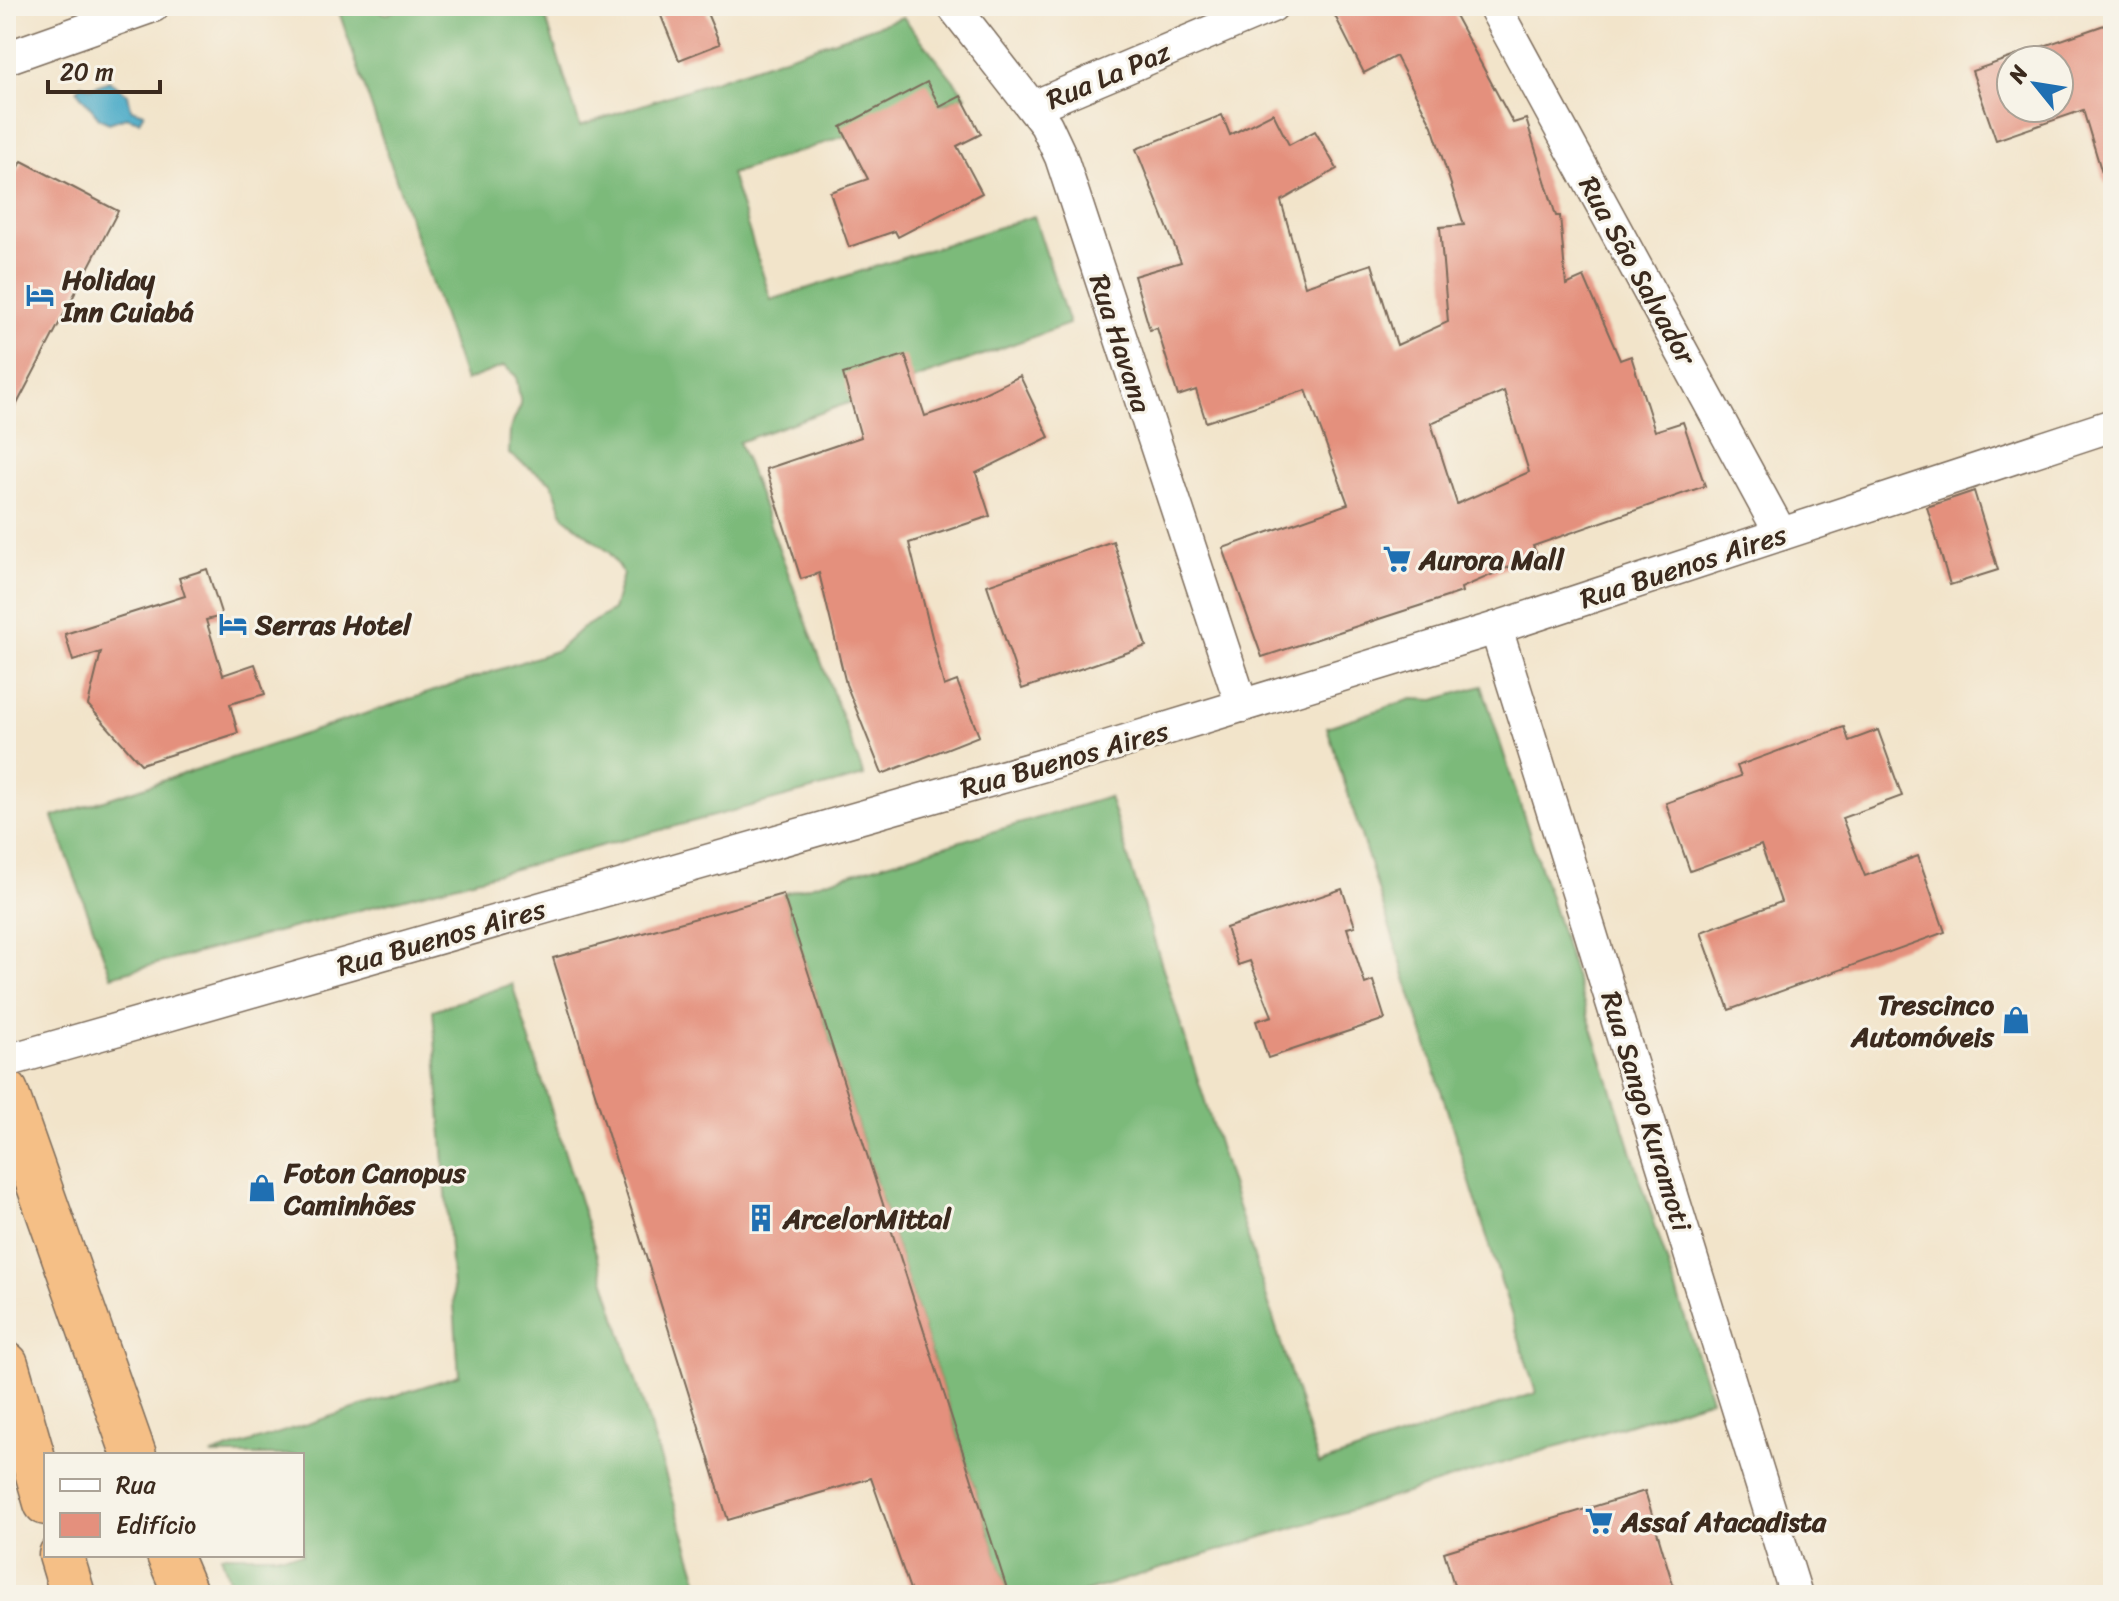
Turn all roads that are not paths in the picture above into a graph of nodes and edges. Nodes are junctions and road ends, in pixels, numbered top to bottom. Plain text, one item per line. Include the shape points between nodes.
1 (153, 6) edge
2 (953, 6) edge
3 (1272, 6) edge
4 (1494, 6) edge
5 (6, 58) edge
6 (1033, 107) junction
7 (2113, 425) edge
8 (1781, 534) junction
9 (1496, 628) junction
10 (1242, 706) junction
11 (6, 1061) edge
12 (6, 1092) edge
13 (6, 1364) edge
14 (133, 1453) edge
15 (44, 1496) edge
16 (62, 1557) edge
17 (170, 1557) edge
18 (73, 1595) edge
19 (186, 1595) edge
20 (1796, 1595) edge

1 - 5 street
2 - 6 street, Rua Havana
3 - 6 street, Rua La Paz
4 - 8 street, Rua São Salvador
6 - 10 street, Rua Havana via 1061,157
7 - 8 street, Rua Buenos Aires
8 - 9 street, Rua Buenos Aires
9 - 10 street, Rua Buenos Aires
9 - 20 street, Rua Sango Kuramoti
10 - 11 street, Rua Buenos Aires
12 - 14 highway
13 - 15 highway
16 - 18 highway
17 - 19 highway

